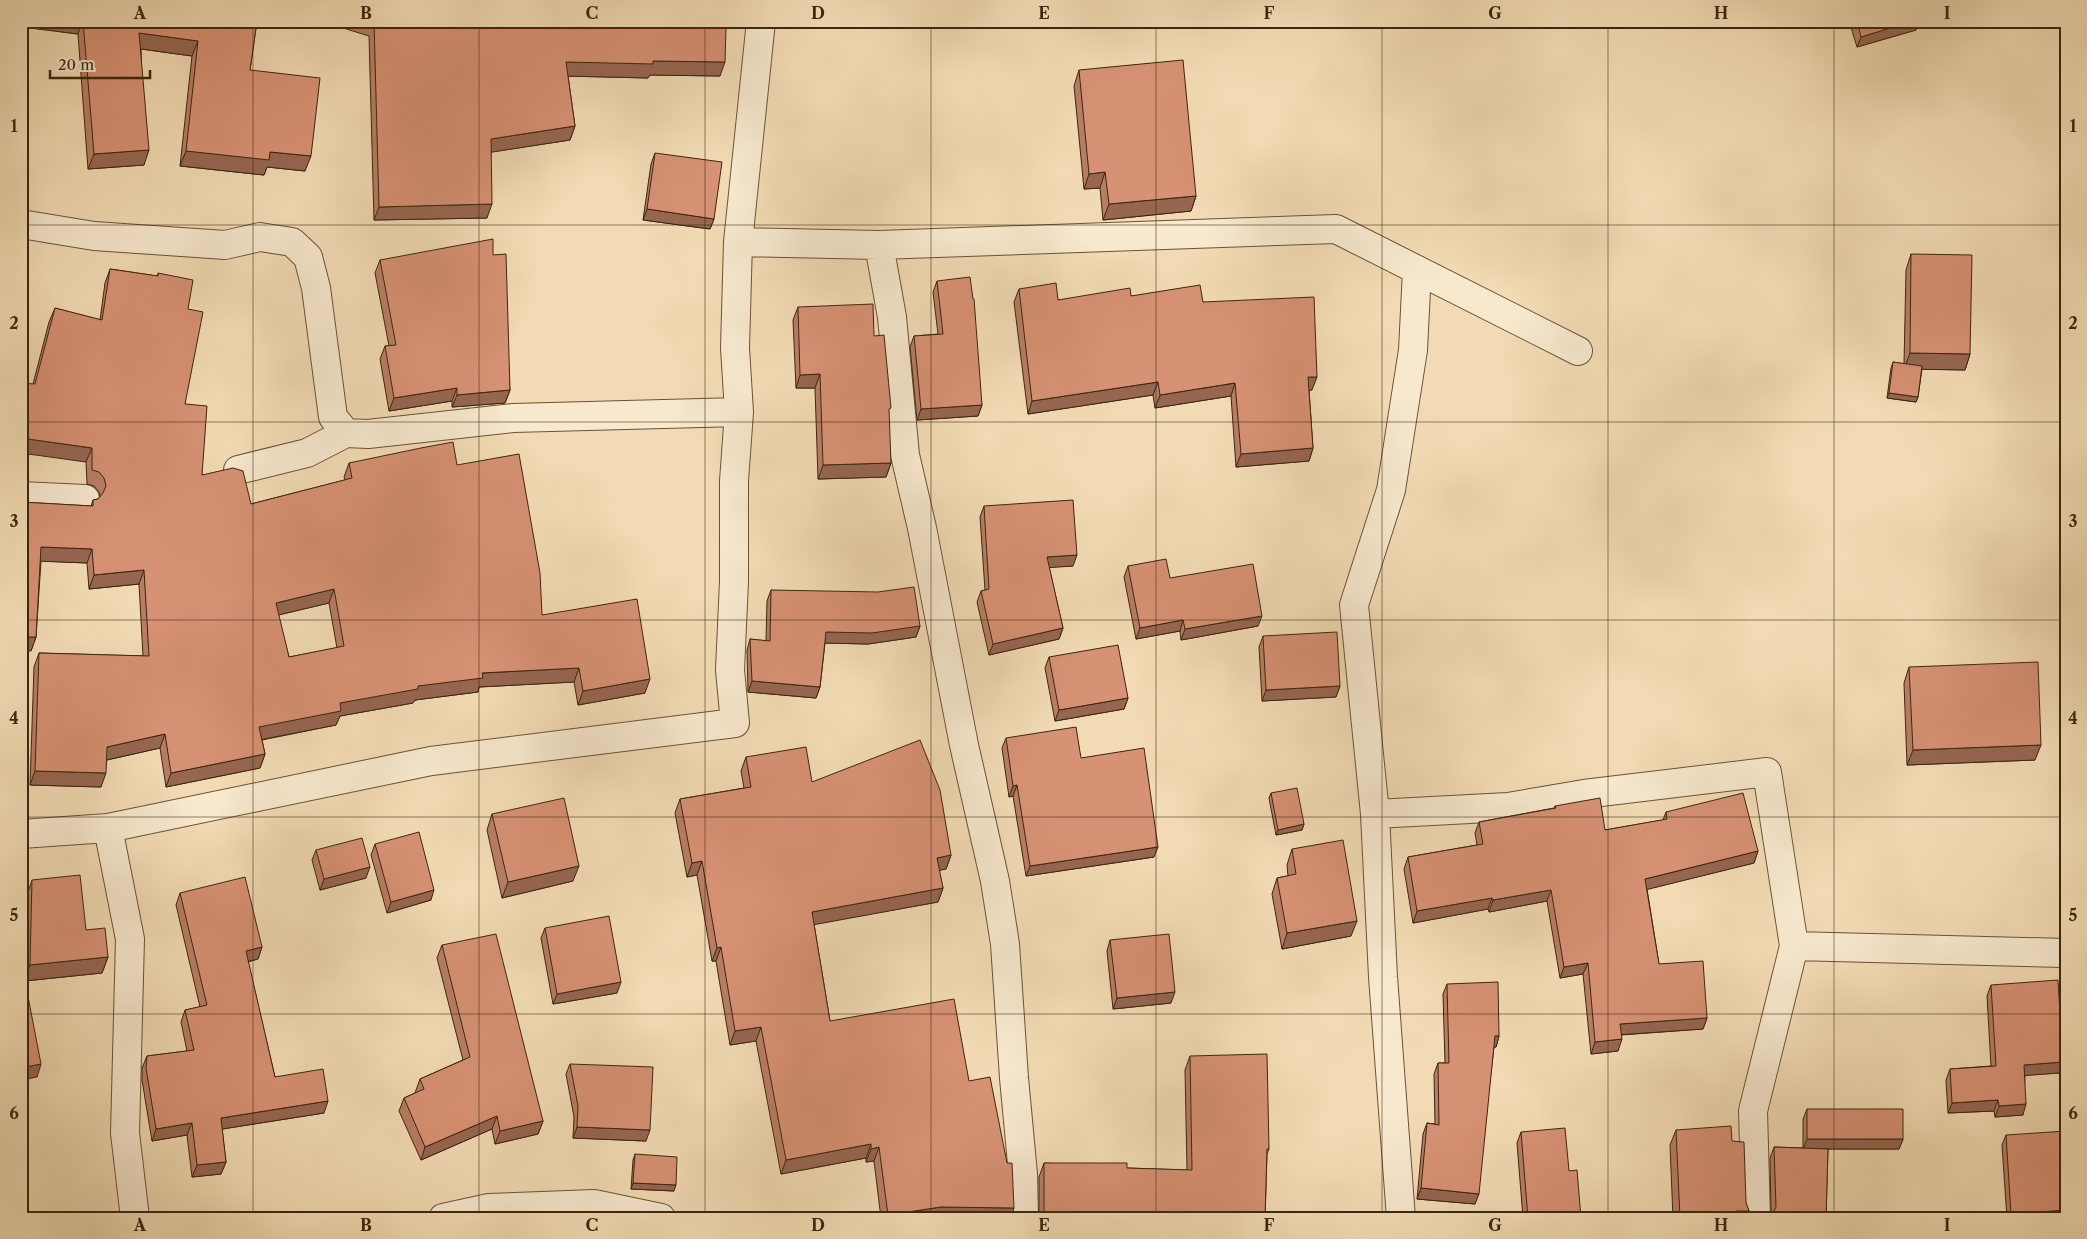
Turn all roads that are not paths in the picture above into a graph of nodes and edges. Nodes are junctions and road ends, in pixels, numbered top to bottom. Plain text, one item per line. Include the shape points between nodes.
1 (761, 21) edge
2 (21, 224) edge
3 (738, 242) junction
4 (879, 245) junction
5 (1417, 270) junction
6 (1578, 351) dead end
7 (739, 412) junction
8 (346, 433) junction
9 (238, 470) edge
10 (21, 496) edge
11 (85, 498) dead end
12 (1374, 814) junction
13 (108, 828) junction
14 (21, 834) edge
15 (1794, 946) junction
16 (2066, 953) edge
17 (135, 1218) edge
18 (443, 1218) edge
19 (661, 1218) edge
20 (1024, 1218) edge
21 (1401, 1218) edge
22 (1756, 1218) edge

1 - 3 street
2 - 8 street via 94,236 225,245 260,237 292,242 308,257 316,288 333,417
3 - 4 street
3 - 7 street via 735,348
4 - 5 street via 1336,229
4 - 20 street via 892,317 905,455 995,881 1005,944
5 - 6 street
5 - 12 street via 1413,350 1391,490 1354,605
7 - 8 street via 513,418 368,434
7 - 13 street via 734,481 730,670 735,724 431,761
8 - 9 street via 307,453
10 - 11 street
12 - 15 street via 1508,807 1584,794 1767,772
12 - 21 street
13 - 14 street
13 - 17 street via 130,939 125,1133
15 - 16 street
15 - 22 street via 1753,1111
18 - 19 street via 489,1208 594,1204

